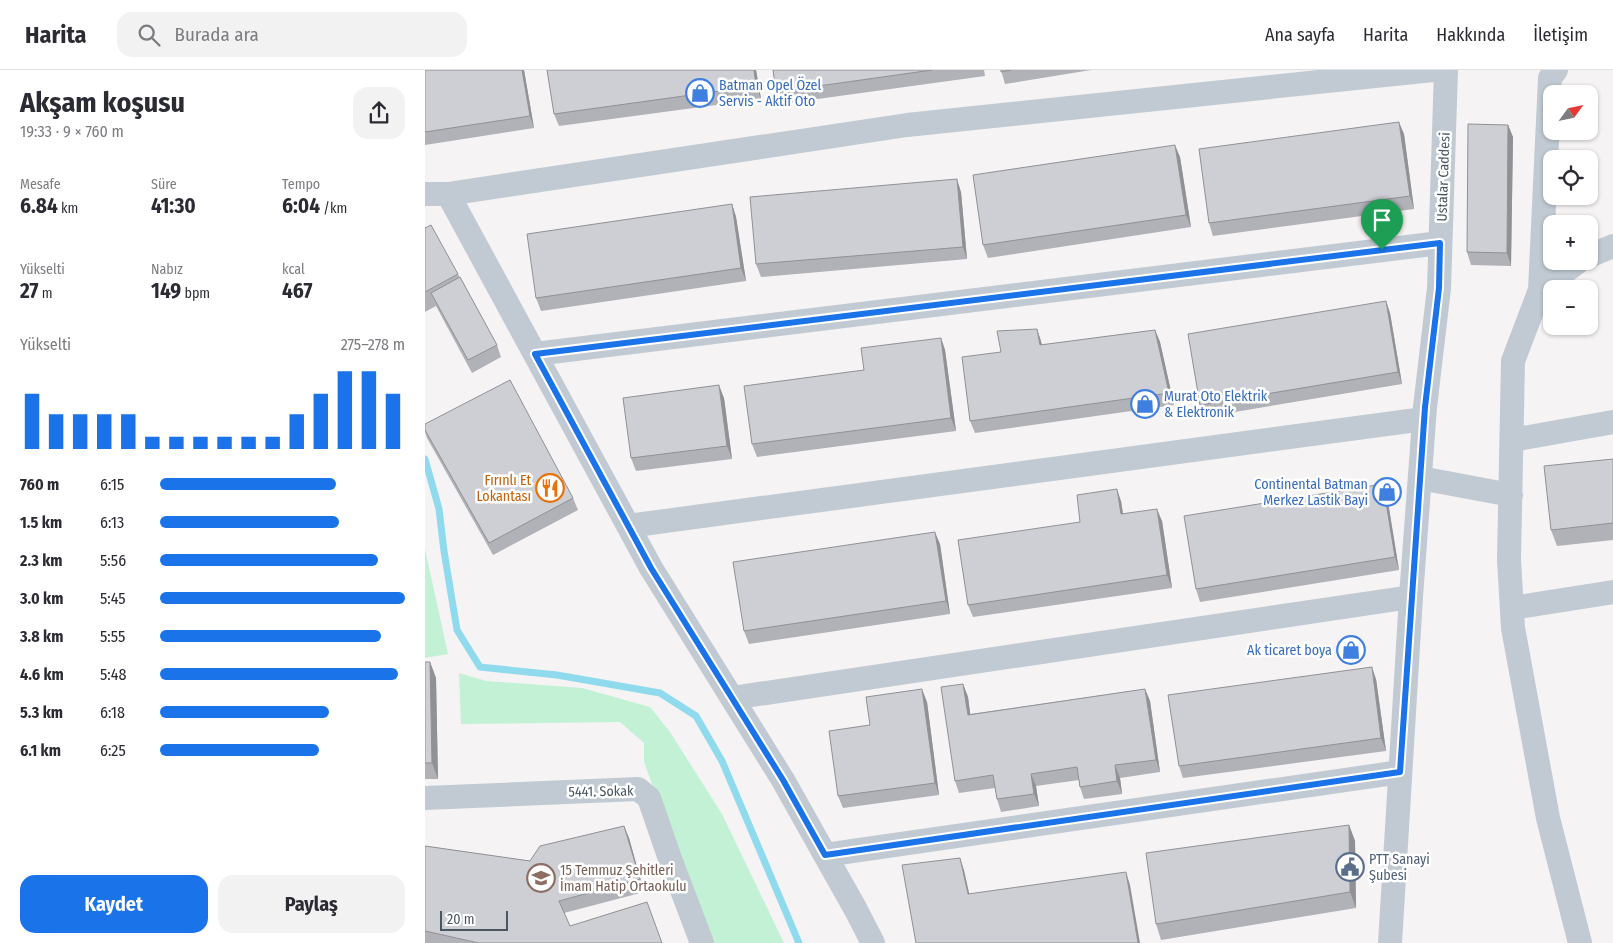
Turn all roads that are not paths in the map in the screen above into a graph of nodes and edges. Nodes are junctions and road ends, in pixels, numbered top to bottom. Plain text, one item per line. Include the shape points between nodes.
1 (1433, 70) edge
2 (1446, 70) edge
3 (1556, 70) edge
4 (425, 194) edge
5 (448, 194) junction
6 (1440, 243) junction
7 (1613, 246) edge
8 (1598, 252) edge
9 (1567, 270) edge
10 (1540, 290) junction
11 (535, 354) junction
12 (1424, 420) junction
13 (1613, 422) edge
14 (1512, 440) junction
15 (1420, 478) junction
16 (1511, 495) junction
17 (628, 526) junction
18 (1613, 592) edge
19 (1411, 597) junction
20 (1512, 608) junction
21 (732, 698) junction
22 (1400, 772) junction
23 (425, 798) edge
24 (825, 855) junction
25 (702, 943) edge
26 (873, 943) edge
27 (1390, 943) edge
28 (1580, 943) edge

1 - 5 street via 907,125
2 - 6 street, Ustalar Caddesi
3 - 10 street via 1551,78
4 - 5 street
5 - 11 street
6 - 11 street
6 - 12 street, Ustalar Caddesi via 1439,288
7 - 8 street
9 - 10 street
10 - 14 street via 1513,361
11 - 17 street
12 - 15 street, Ustalar Caddesi
12 - 17 street
13 - 14 street
14 - 16 street
15 - 16 street
15 - 19 street, Ustalar Caddesi
16 - 20 street via 1509,560
17 - 21 street
18 - 20 street
19 - 21 street
19 - 22 street, Ustalar Caddesi
20 - 28 street via 1548,818
21 - 24 street
22 - 24 street
22 - 27 street, Ustalar Caddesi
23 - 25 street, 5441. Sokak via 638,789 649,798
24 - 26 street

